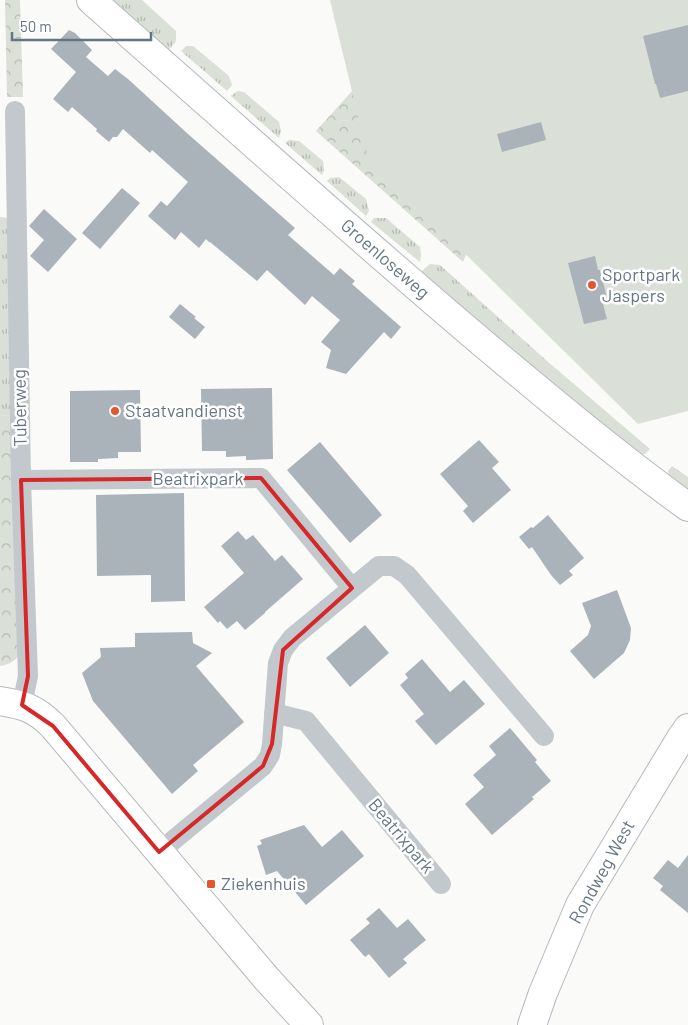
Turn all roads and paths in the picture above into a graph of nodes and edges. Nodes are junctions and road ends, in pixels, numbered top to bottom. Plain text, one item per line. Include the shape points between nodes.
1 (91, 0) edge
2 (15, 111) dead end
3 (21, 480) junction
4 (688, 507) edge
5 (352, 588) junction
6 (11, 703) edge
7 (274, 713) junction
8 (688, 728) edge
9 (544, 736) dead end
10 (159, 852) junction
11 (441, 884) dead end
12 (309, 1025) edge
13 (532, 1025) edge

1 - 4 main road, Groenloseweg via 409,281 550,400
2 - 3 street, Tuberweg
3 - 5 street, Beatrixpark via 261,478
3 - 6 street, Tuberweg via 28,676
5 - 7 street via 292,638 283,650 278,663
5 - 9 street via 379,566 394,566 407,575
6 - 10 main road via 42,715
7 - 10 street via 270,755 263,766
7 - 11 street, Beatrixpark via 306,721
8 - 13 main road, Rondweg West via 580,905 542,992
10 - 12 main road

